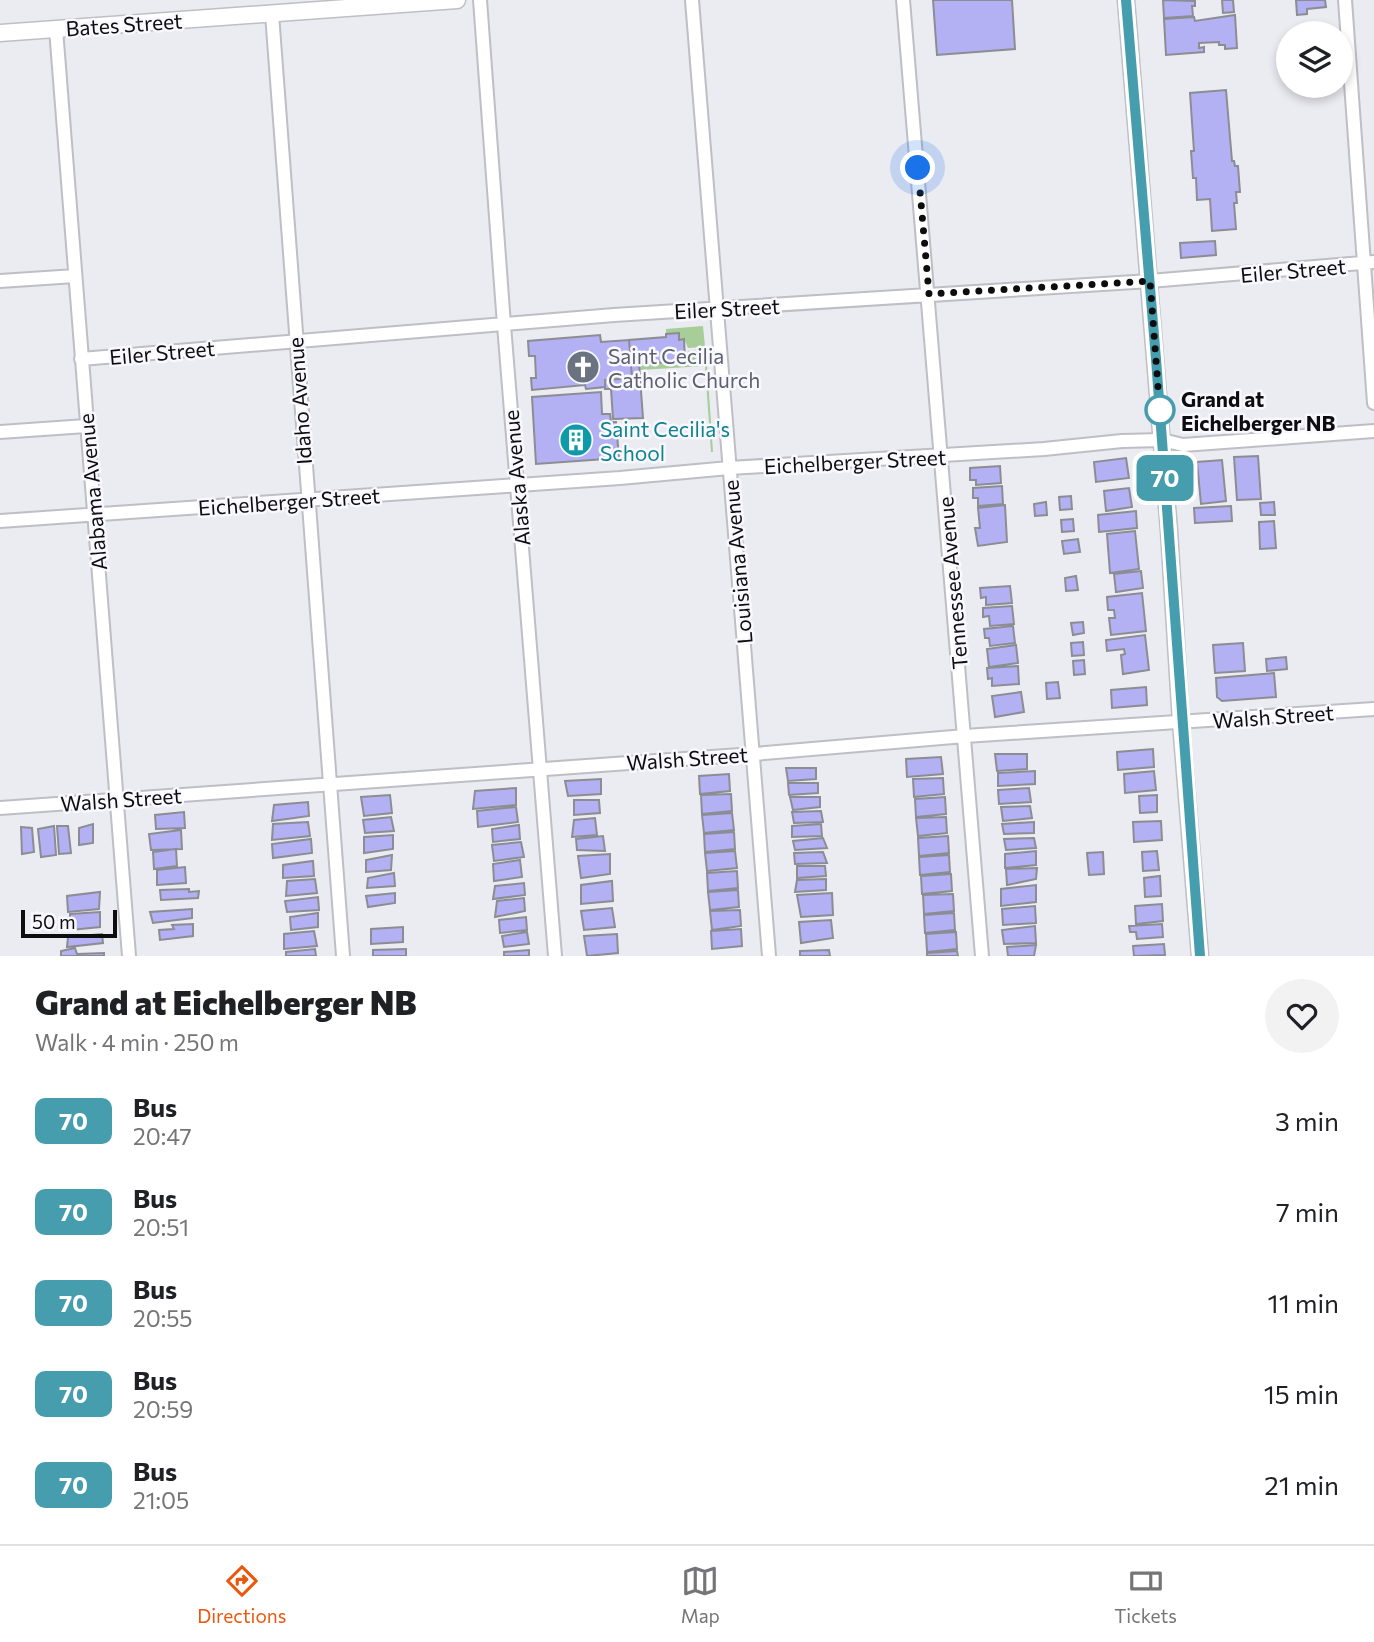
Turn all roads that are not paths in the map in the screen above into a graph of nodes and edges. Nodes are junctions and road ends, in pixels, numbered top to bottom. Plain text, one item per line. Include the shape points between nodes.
1 (457, 0) edge
2 (480, 0) edge
3 (692, 0) edge
4 (903, 0) edge
5 (1126, 0) edge
6 (1345, 0) edge
7 (359, 4) edge
8 (272, 14) junction
9 (56, 29) junction
10 (0, 33) edge
11 (1369, 262) edge
12 (75, 276) junction
13 (0, 281) edge
14 (1150, 281) junction
15 (929, 294) junction
16 (716, 309) junction
17 (504, 325) junction
18 (295, 340) junction
19 (81, 359) junction
20 (1374, 403) edge
21 (86, 426) junction
22 (1374, 431) edge
23 (0, 432) edge
24 (1162, 440) junction
25 (941, 456) junction
26 (729, 468) junction
27 (517, 485) junction
28 (307, 500) junction
29 (96, 513) junction
30 (0, 521) edge
31 (1374, 709) edge
32 (1181, 723) junction
33 (965, 736) junction
34 (754, 754) junction
35 (540, 768) junction
36 (330, 783) junction
37 (116, 799) junction
38 (0, 808) edge
39 (129, 956) edge
40 (343, 956) edge
41 (555, 956) edge
42 (769, 956) edge
43 (982, 956) edge
44 (1200, 956) edge

1 - 7 main road, Bates Street
2 - 17 street, Alaska Avenue
3 - 16 street, Louisiana Avenue
4 - 15 street, Tennessee Avenue
5 - 14 main road
6 - 11 street
7 - 8 main road, Bates Street
8 - 9 main road, Bates Street
8 - 18 street, Idaho Avenue
9 - 10 main road, Bates Street
9 - 12 street, Alabama Avenue
11 - 14 street, Eiler Street
11 - 20 street
12 - 13 street
12 - 19 street, Alabama Avenue
14 - 15 street, Eiler Street
14 - 24 main road
15 - 16 street, Eiler Street
15 - 25 street, Tennessee Avenue
16 - 17 street, Eiler Street
16 - 26 street, Louisiana Avenue
17 - 18 street, Eiler Street
17 - 27 street, Alaska Avenue
18 - 19 street, Eiler Street
18 - 28 street, Idaho Avenue
19 - 21 street, Alabama Avenue
21 - 23 street
21 - 29 street, Alabama Avenue
22 - 24 street, Eichelberger Street via 1184,445
24 - 25 street, Eichelberger Street
24 - 32 main road
25 - 26 street, Eichelberger Street
25 - 33 street, Tennessee Avenue
26 - 27 street, Eichelberger Street
26 - 34 street, Louisiana Avenue
27 - 28 street, Eichelberger Street
27 - 35 street, Alaska Avenue
28 - 29 street, Eichelberger Street
28 - 36 street, Idaho Avenue
29 - 30 street, Eichelberger Street
29 - 37 street, Alabama Avenue
31 - 32 street, Walsh Street
32 - 33 street, Walsh Street
32 - 44 main road
33 - 34 street, Walsh Street
33 - 43 street, Tennessee Avenue
34 - 35 street, Walsh Street
34 - 42 street, Louisiana Avenue
35 - 36 street, Walsh Street
35 - 41 street, Alaska Avenue
36 - 37 street, Walsh Street
36 - 40 street, Idaho Avenue
37 - 38 street, Walsh Street
37 - 39 street, Alabama Avenue

